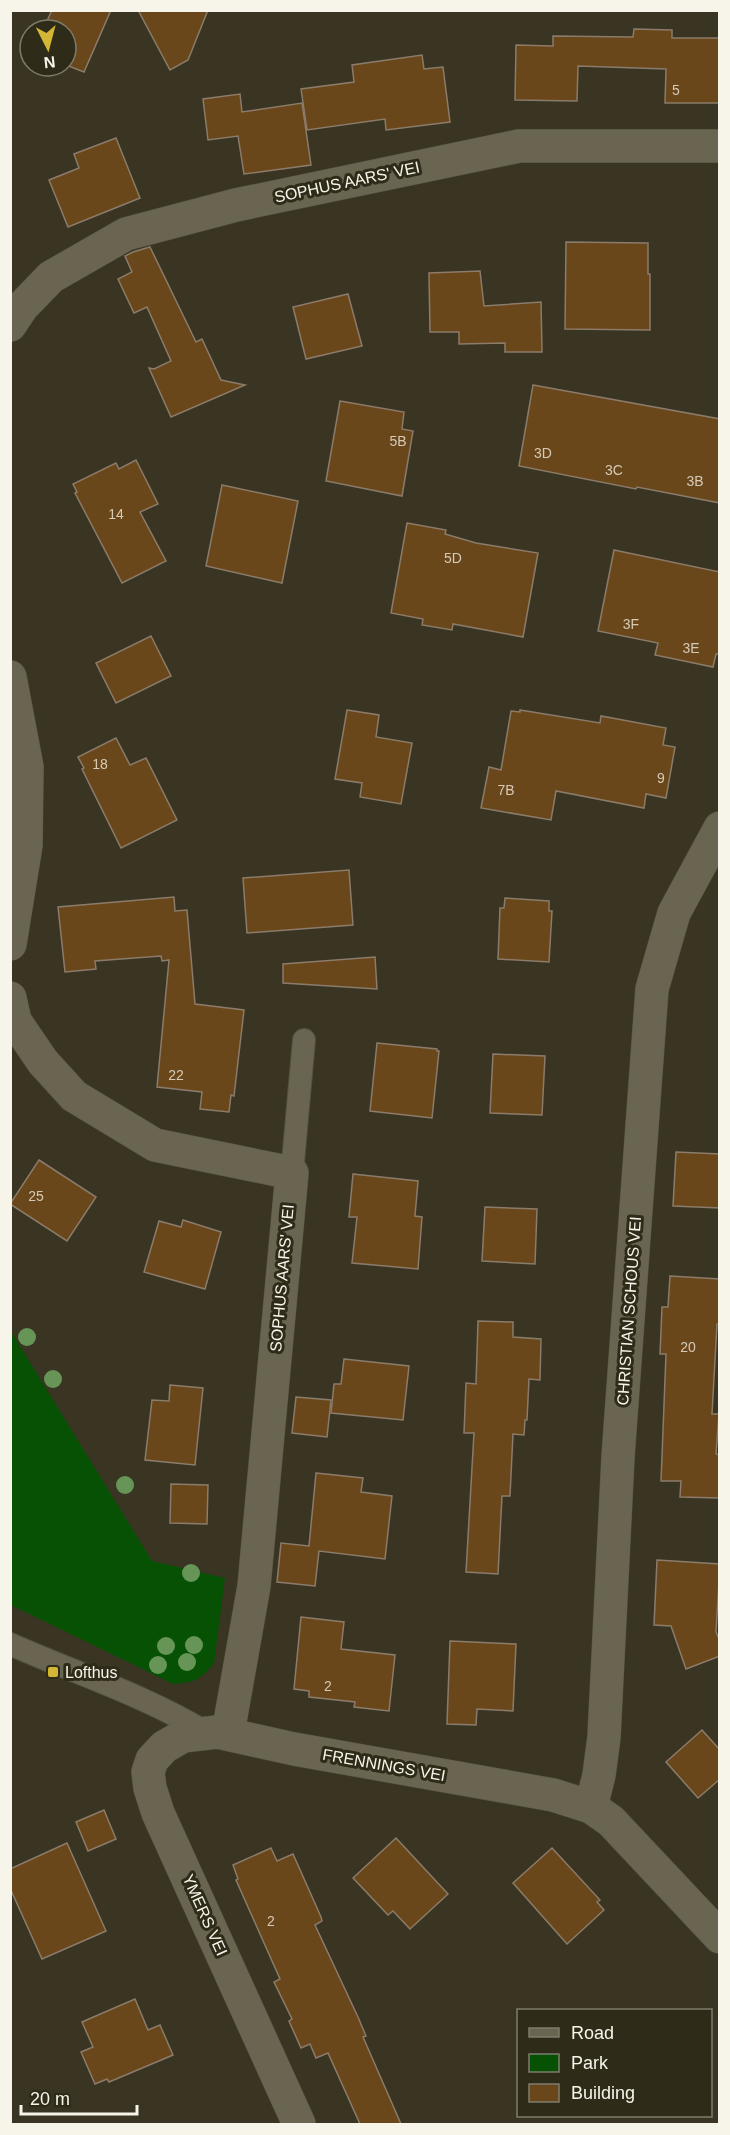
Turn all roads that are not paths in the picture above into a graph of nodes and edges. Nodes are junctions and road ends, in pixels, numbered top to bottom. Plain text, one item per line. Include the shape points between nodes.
1 (720, 146) edge
2 (10, 325) edge
3 (10, 677) edge
4 (720, 828) edge
5 (10, 944) edge
6 (10, 998) edge
7 (304, 1040) dead end
8 (292, 1173) junction
9 (10, 1644) edge
10 (217, 1732) junction
11 (591, 1807) junction
12 (720, 1937) edge
13 (299, 2124) edge

1 - 2 street, SOPHUS AARS' VEI via 519,146 236,205 126,234 51,277
3 - 5 street via 27,767 26,845
4 - 11 street, CHRISTIAN SCHOUS VEI via 674,913 652,989 618,1457 604,1737
6 - 8 street via 15,1021 74,1096 155,1144
7 - 8 lane
8 - 10 street, SOPHUS AARS' VEI via 254,1586
9 - 10 lane, FRENNINGS VEI
10 - 11 street, FRENNINGS VEI via 542,1793
10 - 13 street, YMERS VEI via 183,1736 164,1747 152,1760 148,1772 150,1788
11 - 12 street, FRENNINGS VEI via 625,1834

